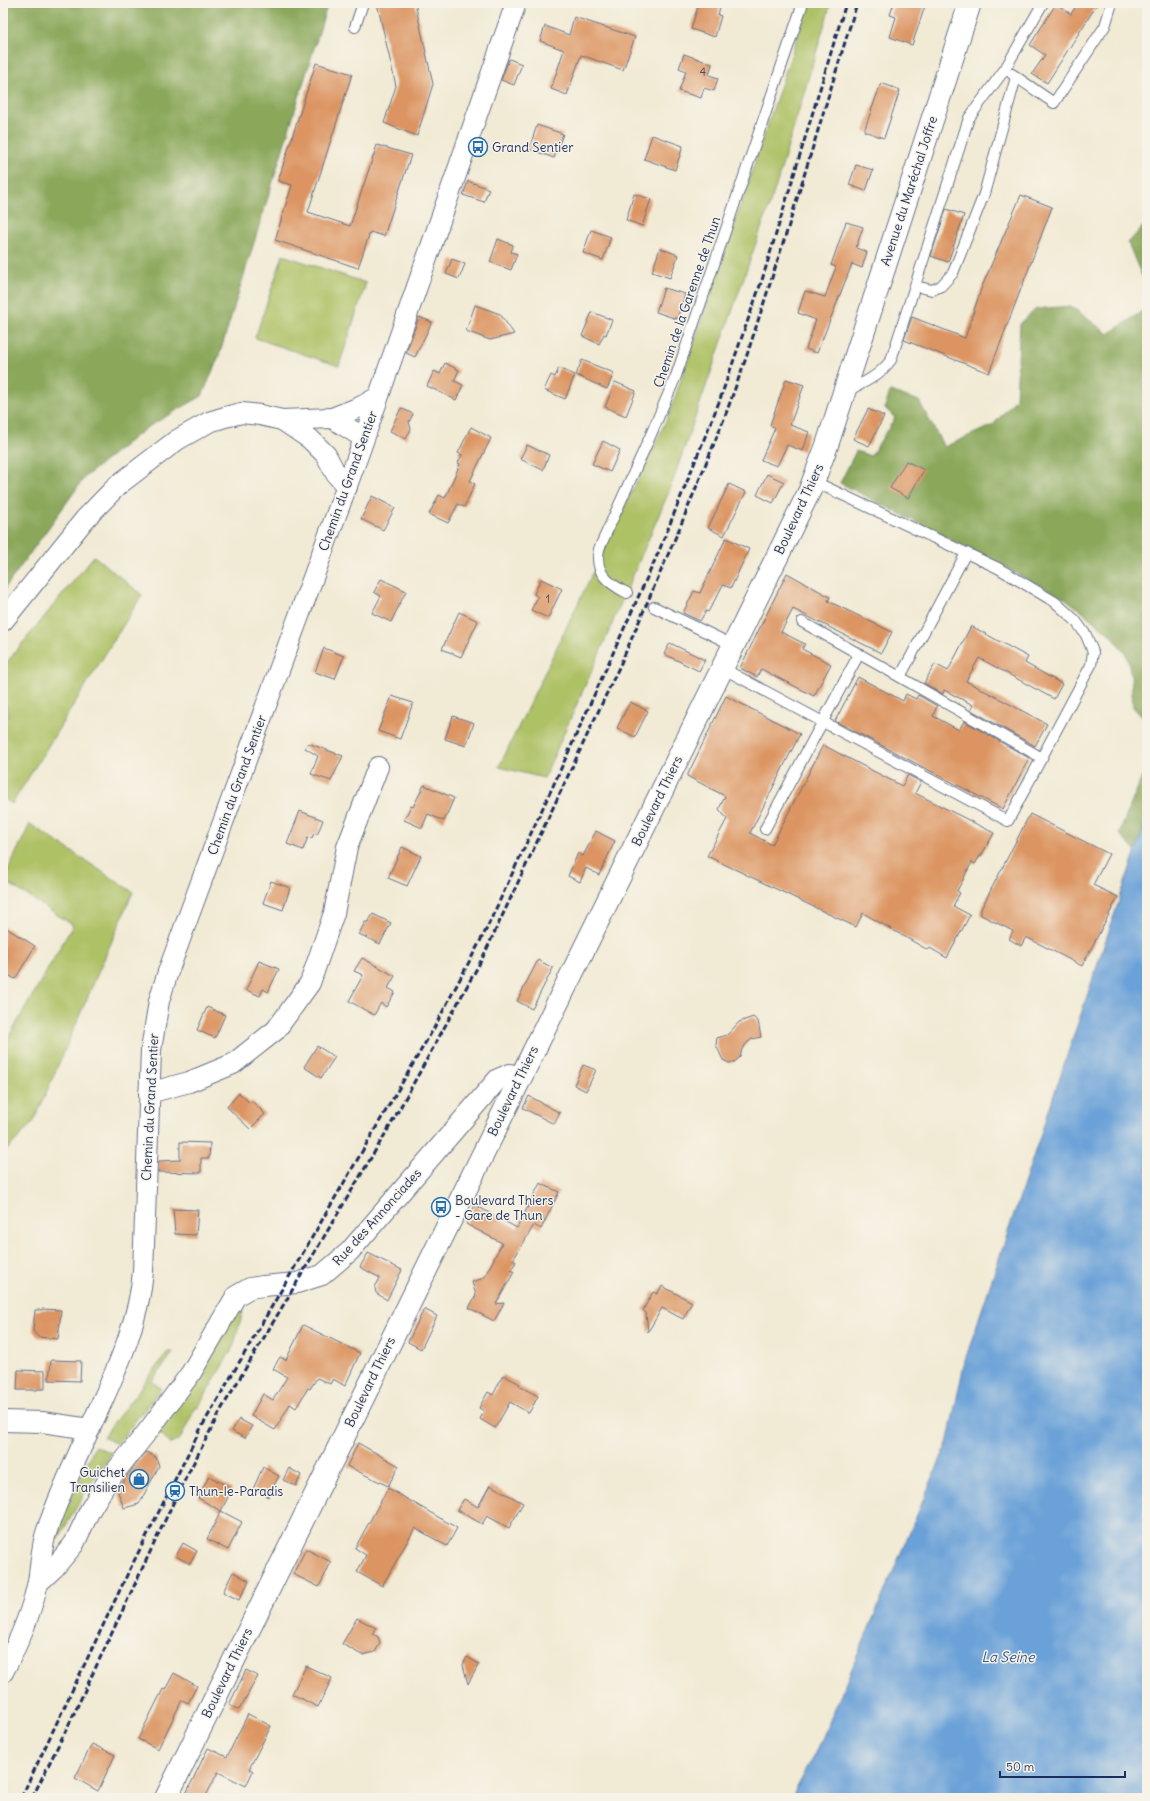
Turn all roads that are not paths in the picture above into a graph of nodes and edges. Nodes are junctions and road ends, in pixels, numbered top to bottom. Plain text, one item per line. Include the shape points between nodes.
1 (363, 3) edge
2 (516, 3) edge
3 (802, 3) edge
4 (970, 3) edge
5 (1043, 3) edge
6 (1112, 3) edge
7 (355, 27) dead end
8 (1005, 69) junction
9 (1016, 77) junction
10 (915, 286) junction
11 (846, 386) junction
12 (378, 397) junction
13 (332, 418) junction
14 (282, 420) junction
15 (362, 444) junction
16 (326, 455) junction
17 (813, 481) junction
18 (347, 487) junction
19 (966, 553) junction
20 (627, 593) dead end
21 (654, 607) dead end
22 (3, 621) edge
23 (802, 622) dead end
24 (733, 645) junction
25 (859, 654) junction
26 (722, 668) junction
27 (900, 677) junction
28 (822, 721) junction
29 (1042, 758) junction
30 (378, 768) dead end
31 (766, 829) dead end
32 (520, 1078) junction
33 (149, 1093) junction
34 (3, 1421) edge
35 (90, 1429) junction
36 (38, 1582) junction
37 (3, 1672) edge
38 (166, 1798) edge

1 - 7 lane
2 - 12 street, Chemin du Grand Sentier
3 - 20 lane, Chemin de la Garenne de Thun via 676,376 599,549 599,568 614,586
4 - 11 main road, Avenue du Maréchal Joffre
5 - 8 lane
6 - 9 lane via 1105,26 1054,103
8 - 9 lane
8 - 10 lane via 970,118
9 - 10 lane via 984,194 953,273 941,286 932,290
10 - 11 lane via 891,360 882,372 871,379
11 - 17 main road, Boulevard Thiers
12 - 13 street
12 - 15 street, Chemin du Grand Sentier
13 - 14 street
13 - 15 street
14 - 16 street via 310,439
14 - 22 street via 242,413 209,422 177,440 118,485 85,519
15 - 16 street
15 - 18 street, Chemin du Grand Sentier
16 - 18 street via 336,474
17 - 19 lane
17 - 24 main road, Boulevard Thiers
18 - 33 street, Chemin du Grand Sentier via 168,972 154,1025
19 - 27 lane
19 - 29 lane via 998,568 1055,602 1075,620 1086,635 1093,652 1091,665
21 - 24 lane
23 - 25 lane
24 - 26 main road, Boulevard Thiers
25 - 27 lane
25 - 28 lane
26 - 28 lane
26 - 32 main road, Boulevard Thiers
27 - 29 lane
28 - 29 lane via 1008,821
28 - 31 lane
30 - 33 street via 347,847 334,913 310,983 276,1030 233,1064 189,1082
32 - 36 street, Rue des Annonciades via 510,1074 498,1079 350,1251 330,1270 310,1280 250,1288 236,1296 191,1373 152,1427 107,1482 74,1544
32 - 38 main road, Boulevard Thiers
33 - 35 street, Chemin du Grand Sentier via 141,1290 119,1365
34 - 35 street via 42,1422
35 - 36 street, Chemin du Grand Sentier via 44,1537
36 - 37 street via 13,1654

